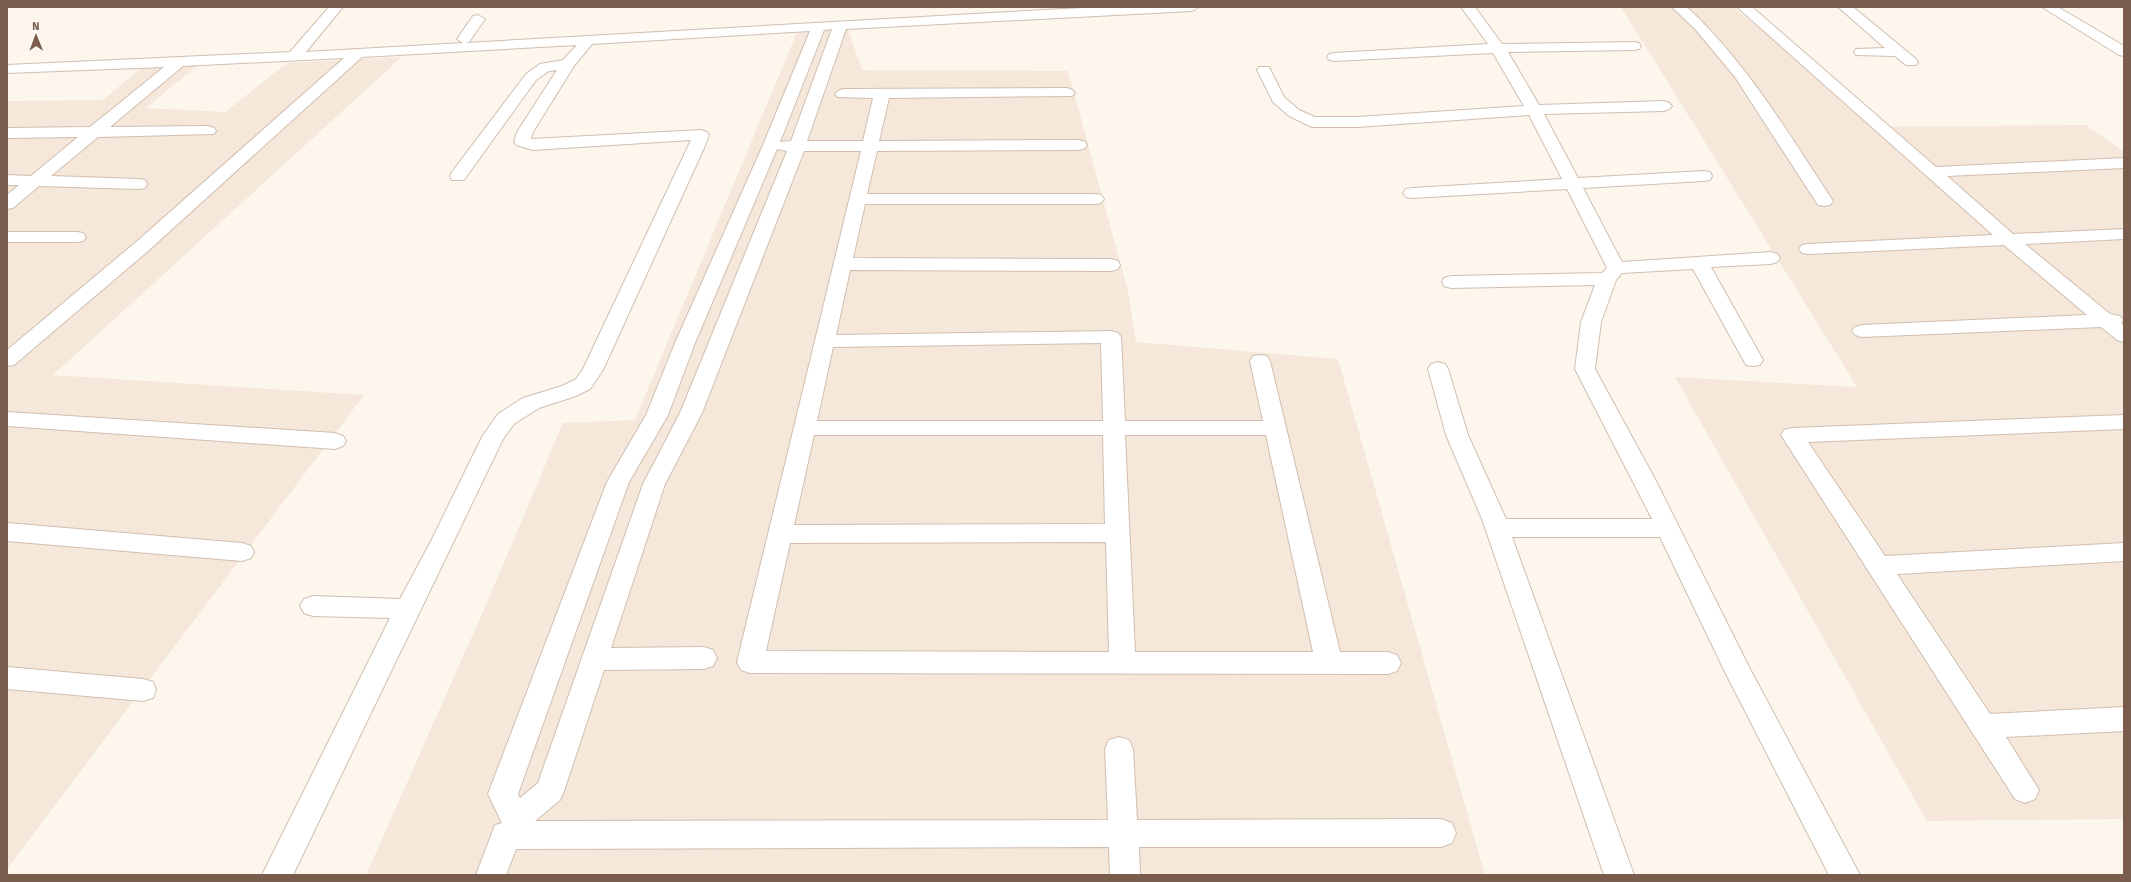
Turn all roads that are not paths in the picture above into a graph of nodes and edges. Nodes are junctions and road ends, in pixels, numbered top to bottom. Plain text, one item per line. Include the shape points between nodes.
1 (336, 7) edge
2 (1009, 7) edge
3 (1192, 7) edge
4 (1468, 7) edge
5 (1679, 7) edge
6 (1744, 7) edge
7 (1845, 7) edge
8 (2048, 7) edge
9 (928, 9) edge
10 (1116, 9) edge
11 (478, 19) dead end
12 (841, 24) junction
13 (1850, 25) dead end
14 (1866, 25) junction
15 (819, 26) junction
16 (464, 39) junction
17 (589, 39) junction
18 (1634, 46) dead end
19 (1498, 48) junction
20 (298, 52) junction
21 (359, 52) junction
22 (1861, 52) dead end
23 (1899, 52) junction
24 (2124, 52) edge
25 (1334, 57) dead end
26 (7, 61) edge
27 (179, 62) junction
28 (1911, 62) dead end
29 (568, 64) junction
30 (7, 69) edge
31 (1264, 70) dead end
32 (1067, 93) dead end
33 (843, 94) dead end
34 (882, 94) junction
35 (1664, 106) dead end
36 (1534, 110) junction
37 (98, 131) junction
38 (208, 131) dead end
39 (7, 133) edge
40 (870, 145) junction
41 (1079, 145) dead end
42 (770, 146) junction
43 (797, 146) junction
44 (2124, 163) edge
45 (1931, 172) junction
46 (458, 176) dead end
47 (1704, 176) dead end
48 (7, 180) edge
49 (36, 181) junction
50 (139, 184) dead end
51 (1572, 185) junction
52 (1412, 193) dead end
53 (857, 199) junction
54 (1095, 199) dead end
55 (1824, 201) dead end
56 (7, 204) edge
57 (2124, 234) edge
58 (7, 237) edge
59 (77, 237) dead end
60 (2009, 240) junction
61 (1808, 250) dead end
62 (1771, 258) dead end
63 (842, 264) junction
64 (1700, 264) junction
65 (1111, 265) dead end
66 (1611, 274) junction
67 (1452, 282) dead end
68 (695, 319) junction
69 (730, 319) junction
70 (2115, 320) edge
71 (1862, 331) dead end
72 (2124, 336) edge
73 (825, 341) junction
74 (679, 356) junction
75 (714, 357) junction
76 (7, 360) edge
77 (1753, 360) dead end
78 (1260, 361) dead end
79 (1438, 368) dead end
80 (7, 419) edge
81 (2124, 422) edge
82 (804, 428) junction
83 (1114, 428) junction
84 (1275, 428) junction
85 (335, 441) dead end
86 (1496, 528) junction
87 (1668, 528) junction
88 (7, 532) edge
89 (1118, 533) junction
90 (780, 534) junction
91 (242, 552) dead end
92 (2124, 552) edge
93 (1878, 566) junction
94 (313, 606) dead end
95 (407, 609) junction
96 (704, 658) dead end
97 (594, 659) junction
98 (1122, 663) junction
99 (1329, 663) junction
100 (1388, 663) dead end
101 (7, 678) edge
102 (143, 690) dead end
103 (2124, 720) edge
104 (1984, 726) junction
105 (1119, 749) dead end
106 (2025, 790) dead end
107 (511, 828) junction
108 (1441, 833) dead end
109 (1123, 834) junction
110 (277, 875) edge
111 (491, 875) edge
112 (1125, 875) edge
113 (1619, 875) edge
114 (1845, 875) edge

1 - 20 street
2 - 9 street
3 - 10 street
4 - 19 street
5 - 55 street via 1700,25 1743,77
6 - 45 street
7 - 14 street
8 - 24 street
9 - 16 street
10 - 12 street
11 - 16 street
12 - 15 street
12 - 43 street
13 - 14 street
14 - 23 street
15 - 17 street
15 - 42 street
16 - 20 street
17 - 21 street
17 - 29 street
18 - 19 street
19 - 25 street
19 - 36 street
20 - 21 street
20 - 26 street
20 - 27 street
21 - 76 street via 240,161
22 - 23 street
23 - 28 street
27 - 30 street
27 - 37 street
29 - 46 street via 545,67 532,77
29 - 95 street via 525,132 522,142 533,145 701,135 593,370 583,384 531,404 506,419 493,437
31 - 36 street via 1278,99 1294,113 1312,122 1356,122
32 - 34 street
33 - 34 street
34 - 40 street
35 - 36 street
36 - 51 street
37 - 38 street
37 - 39 street
37 - 49 street
40 - 41 street
40 - 43 street
40 - 53 street
42 - 43 street
42 - 68 street
43 - 69 street
44 - 45 street
45 - 60 street
47 - 51 street
48 - 49 street
49 - 50 street
49 - 56 street
51 - 52 street
51 - 66 street
53 - 54 street
53 - 63 street
57 - 60 street
58 - 59 street
60 - 61 street
60 - 70 street
62 - 64 street
63 - 65 street
63 - 73 street
64 - 66 street
64 - 77 street
66 - 67 street
66 - 87 street via 1591,322 1585,369 1646,481
68 - 69 street
68 - 74 street
69 - 75 street
70 - 71 street
70 - 72 street
73 - 82 street
73 - 83 street via 1111,337
74 - 75 street
74 - 107 street via 657,415 618,482 503,794
75 - 97 street via 691,413 654,484
78 - 84 street
79 - 86 street via 1457,435
80 - 85 street
81 - 93 street via 1792,435
82 - 83 street
82 - 90 street
83 - 84 street
83 - 89 street
84 - 99 street
86 - 87 street
86 - 113 street
87 - 114 street via 1739,674
88 - 91 street
89 - 90 street
89 - 98 street
90 - 98 street via 750,662
92 - 93 street
93 - 104 street
94 - 95 street
95 - 110 street
96 - 97 street
97 - 107 street via 550,791
98 - 99 street
99 - 100 street
101 - 102 street
103 - 104 street
104 - 106 street
105 - 109 street
107 - 109 street
107 - 111 street
108 - 109 street
109 - 112 street

